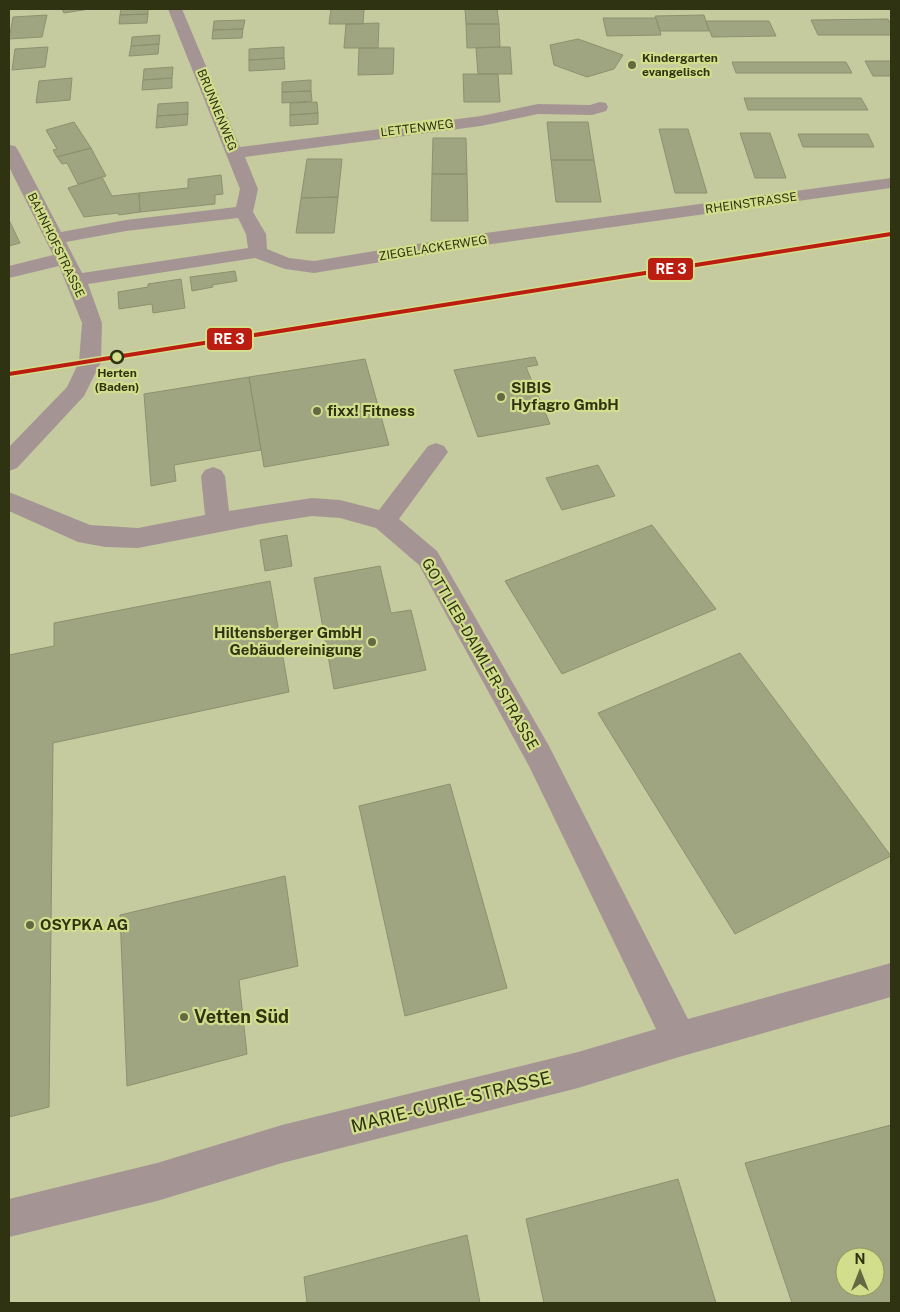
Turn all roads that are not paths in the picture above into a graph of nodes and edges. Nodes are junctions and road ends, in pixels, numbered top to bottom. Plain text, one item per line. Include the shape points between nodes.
1 (175, 9) edge
2 (600, 107) dead end
3 (234, 152) junction
4 (10, 158) edge
5 (891, 183) edge
6 (244, 212) junction
7 (611, 223) joint
8 (56, 239) junction
9 (258, 252) junction
10 (65, 258) junction
11 (9, 272) edge
12 (76, 280) junction
13 (436, 452) dead end
14 (9, 462) edge
15 (213, 476) dead end
16 (9, 501) edge
17 (384, 521) junction
18 (218, 522) junction
19 (891, 980) edge
20 (679, 1038) junction
21 (9, 1218) edge

1 - 3 street, BRUNNENWEG
2 - 3 street, LETTENWEG via 592,110 538,110 481,121
3 - 6 street, BRUNNENWEG via 249,190
4 - 8 street, BAHNHOFSTRASSE
5 - 7 street, RHEINSTRASSE
6 - 8 street via 81,232
6 - 9 street via 256,234
7 - 9 street, ZIEGELACKERWEG via 478,240 314,267 292,266
8 - 10 street, BAHNHOFSTRASSE
9 - 12 street
10 - 11 street
10 - 12 street, BAHNHOFSTRASSE
12 - 14 street, BAHNHOFSTRASSE via 92,324 90,362 76,391
13 - 17 street
15 - 18 street
16 - 18 street, GOTTLIEB-DAIMLER-STRASSE via 87,534 105,537 138,538
17 - 18 street, GOTTLIEB-DAIMLER-STRASSE via 340,509 312,507
17 - 20 street, GOTTLIEB-DAIMLER-STRASSE via 428,558 539,756
19 - 20 street, MARIE-CURIE-STRASSE via 748,1022
20 - 21 street, MARIE-CURIE-STRASSE via 578,1070 282,1144 157,1182

